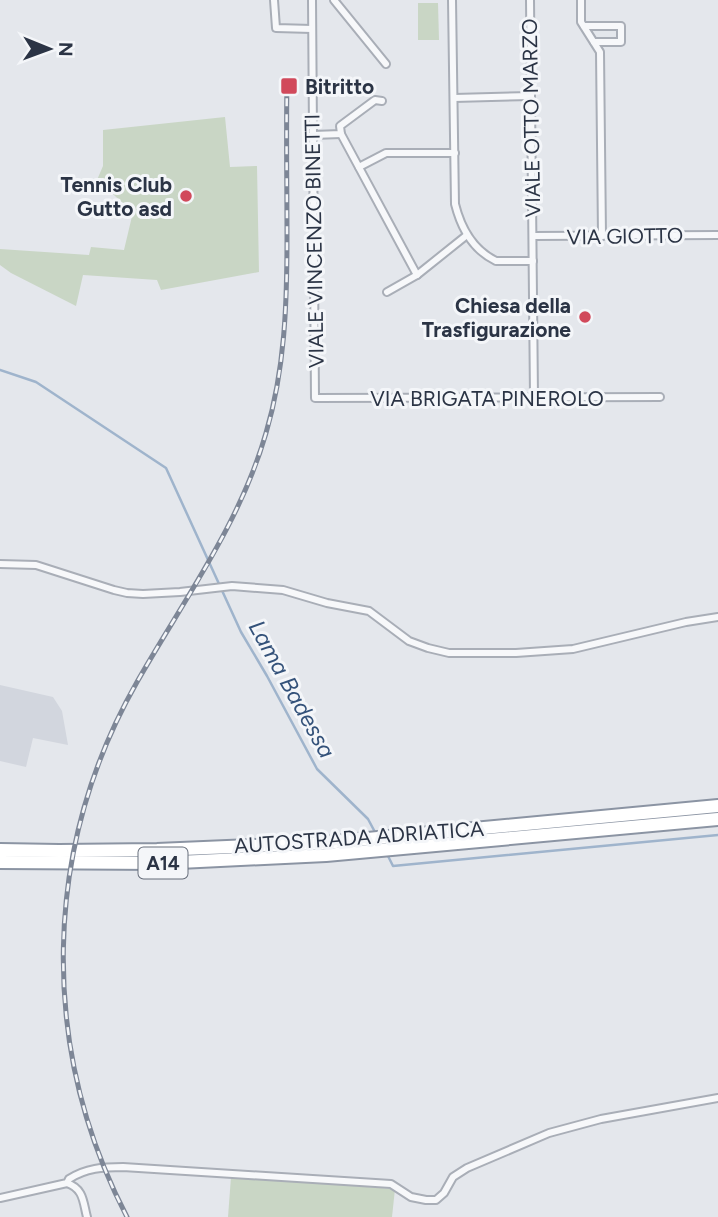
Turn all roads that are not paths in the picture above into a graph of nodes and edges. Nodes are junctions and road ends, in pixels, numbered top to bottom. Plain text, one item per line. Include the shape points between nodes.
1 (274, 0) edge
2 (312, 0) edge
3 (334, 0) edge
4 (452, 0) edge
5 (530, 0) edge
6 (581, 0) edge
7 (584, 26) junction
8 (312, 29) junction
9 (594, 42) junction
10 (386, 64) dead end
11 (531, 96) junction
12 (454, 97) junction
13 (382, 100) dead end
14 (313, 135) junction
15 (341, 135) junction
16 (455, 153) junction
17 (359, 167) junction
18 (467, 235) junction
19 (718, 235) edge
20 (533, 236) junction
21 (602, 236) junction
22 (533, 261) junction
23 (417, 275) junction
24 (387, 292) dead end
25 (534, 397) junction
26 (660, 397) dead end
27 (315, 398) joint
28 (0, 564) edge
29 (718, 617) edge
30 (718, 806) edge
31 (718, 819) edge
32 (396, 843) junction
33 (326, 849) junction
34 (0, 850) edge
35 (0, 862) edge
36 (718, 1098) edge
37 (67, 1183) junction
38 (0, 1198) edge
39 (87, 1217) edge

1 - 8 street via 276,29
2 - 8 street, VIALE VINCENZO BINETTI
3 - 10 street
4 - 12 street
5 - 11 street, VIALE OTTO MARZO
6 - 7 street
7 - 9 street
7 - 9 street via 621,26 621,41
8 - 14 street, VIALE VINCENZO BINETTI
9 - 21 street via 600,52
11 - 12 street
11 - 20 street, VIALE OTTO MARZO
12 - 16 street
13 - 15 street via 375,100 340,126
14 - 15 street
14 - 27 street, VIALE VINCENZO BINETTI
15 - 17 street
16 - 17 street via 386,153
16 - 18 street via 455,204
17 - 23 street
18 - 22 street via 492,260
18 - 23 street
19 - 21 street, VIA GIOTTO
20 - 21 street, VIA GIOTTO
20 - 22 street, VIALE OTTO MARZO
22 - 25 street, VIALE OTTO MARZO
23 - 24 street
25 - 26 street, VIA BRIGATA PINEROLO
25 - 27 street, VIA BRIGATA PINEROLO
28 - 29 street via 36,565 127,593 232,586 283,590 369,611 409,641 449,653 573,649
30 - 32 highway, AUTOSTRADA ADRIATICA / A14
31 - 32 highway, AUTOSTRADA ADRIATICA / A14
32 - 33 highway, AUTOSTRADA ADRIATICA / A14
33 - 34 highway, AUTOSTRADA ADRIATICA / A14
33 - 35 highway, AUTOSTRADA ADRIATICA / A14 via 159,863
36 - 37 street via 549,1133 467,1168 453,1177 436,1200 411,1197 391,1184 122,1167 88,1170
37 - 38 street
37 - 39 street via 78,1188

